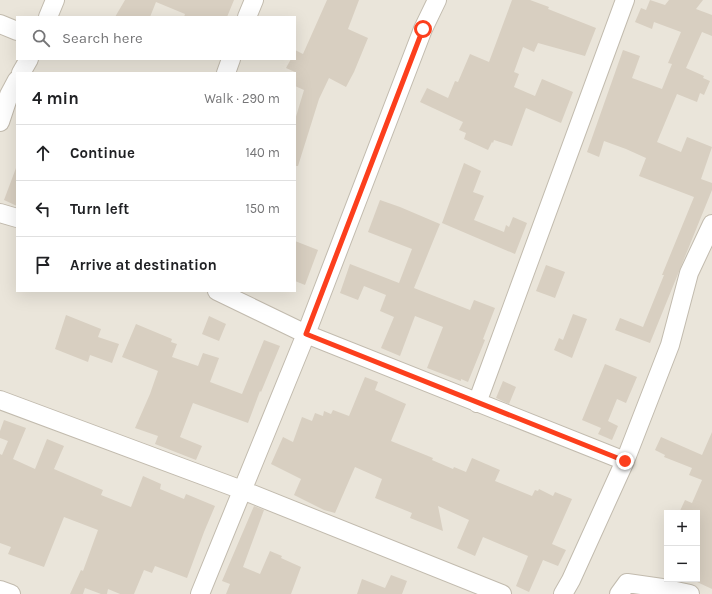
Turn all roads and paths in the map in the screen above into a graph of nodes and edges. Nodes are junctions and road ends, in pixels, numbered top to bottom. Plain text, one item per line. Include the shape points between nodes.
1 (55, 0) edge
2 (254, 0) edge
3 (436, 0) edge
4 (625, 0) edge
5 (48, 16) edge
6 (247, 16) edge
7 (0, 24) edge
8 (16, 31) edge
9 (28, 60) edge
10 (231, 60) edge
11 (22, 72) edge
12 (226, 72) edge
13 (16, 82) edge
14 (0, 122) edge
15 (0, 213) edge
16 (16, 218) edge
17 (712, 224) edge
18 (220, 292) edge
19 (306, 334) junction
20 (0, 400) edge
21 (478, 403) junction
22 (625, 461) junction
23 (242, 490) junction
24 (0, 590) edge
25 (11, 594) edge
26 (200, 594) edge
27 (502, 594) edge
28 (563, 594) edge
29 (619, 594) edge
30 (690, 594) edge

1 - 5 street
2 - 6 street
3 - 19 street
4 - 21 street
7 - 8 street
9 - 11 street
10 - 12 street
13 - 14 street
15 - 16 street
17 - 22 street via 689,273 670,345
18 - 19 street
19 - 21 street
19 - 23 street
20 - 23 street
21 - 22 street
22 - 28 street
23 - 26 street
23 - 27 street
24 - 25 street
29 - 30 street via 627,583

